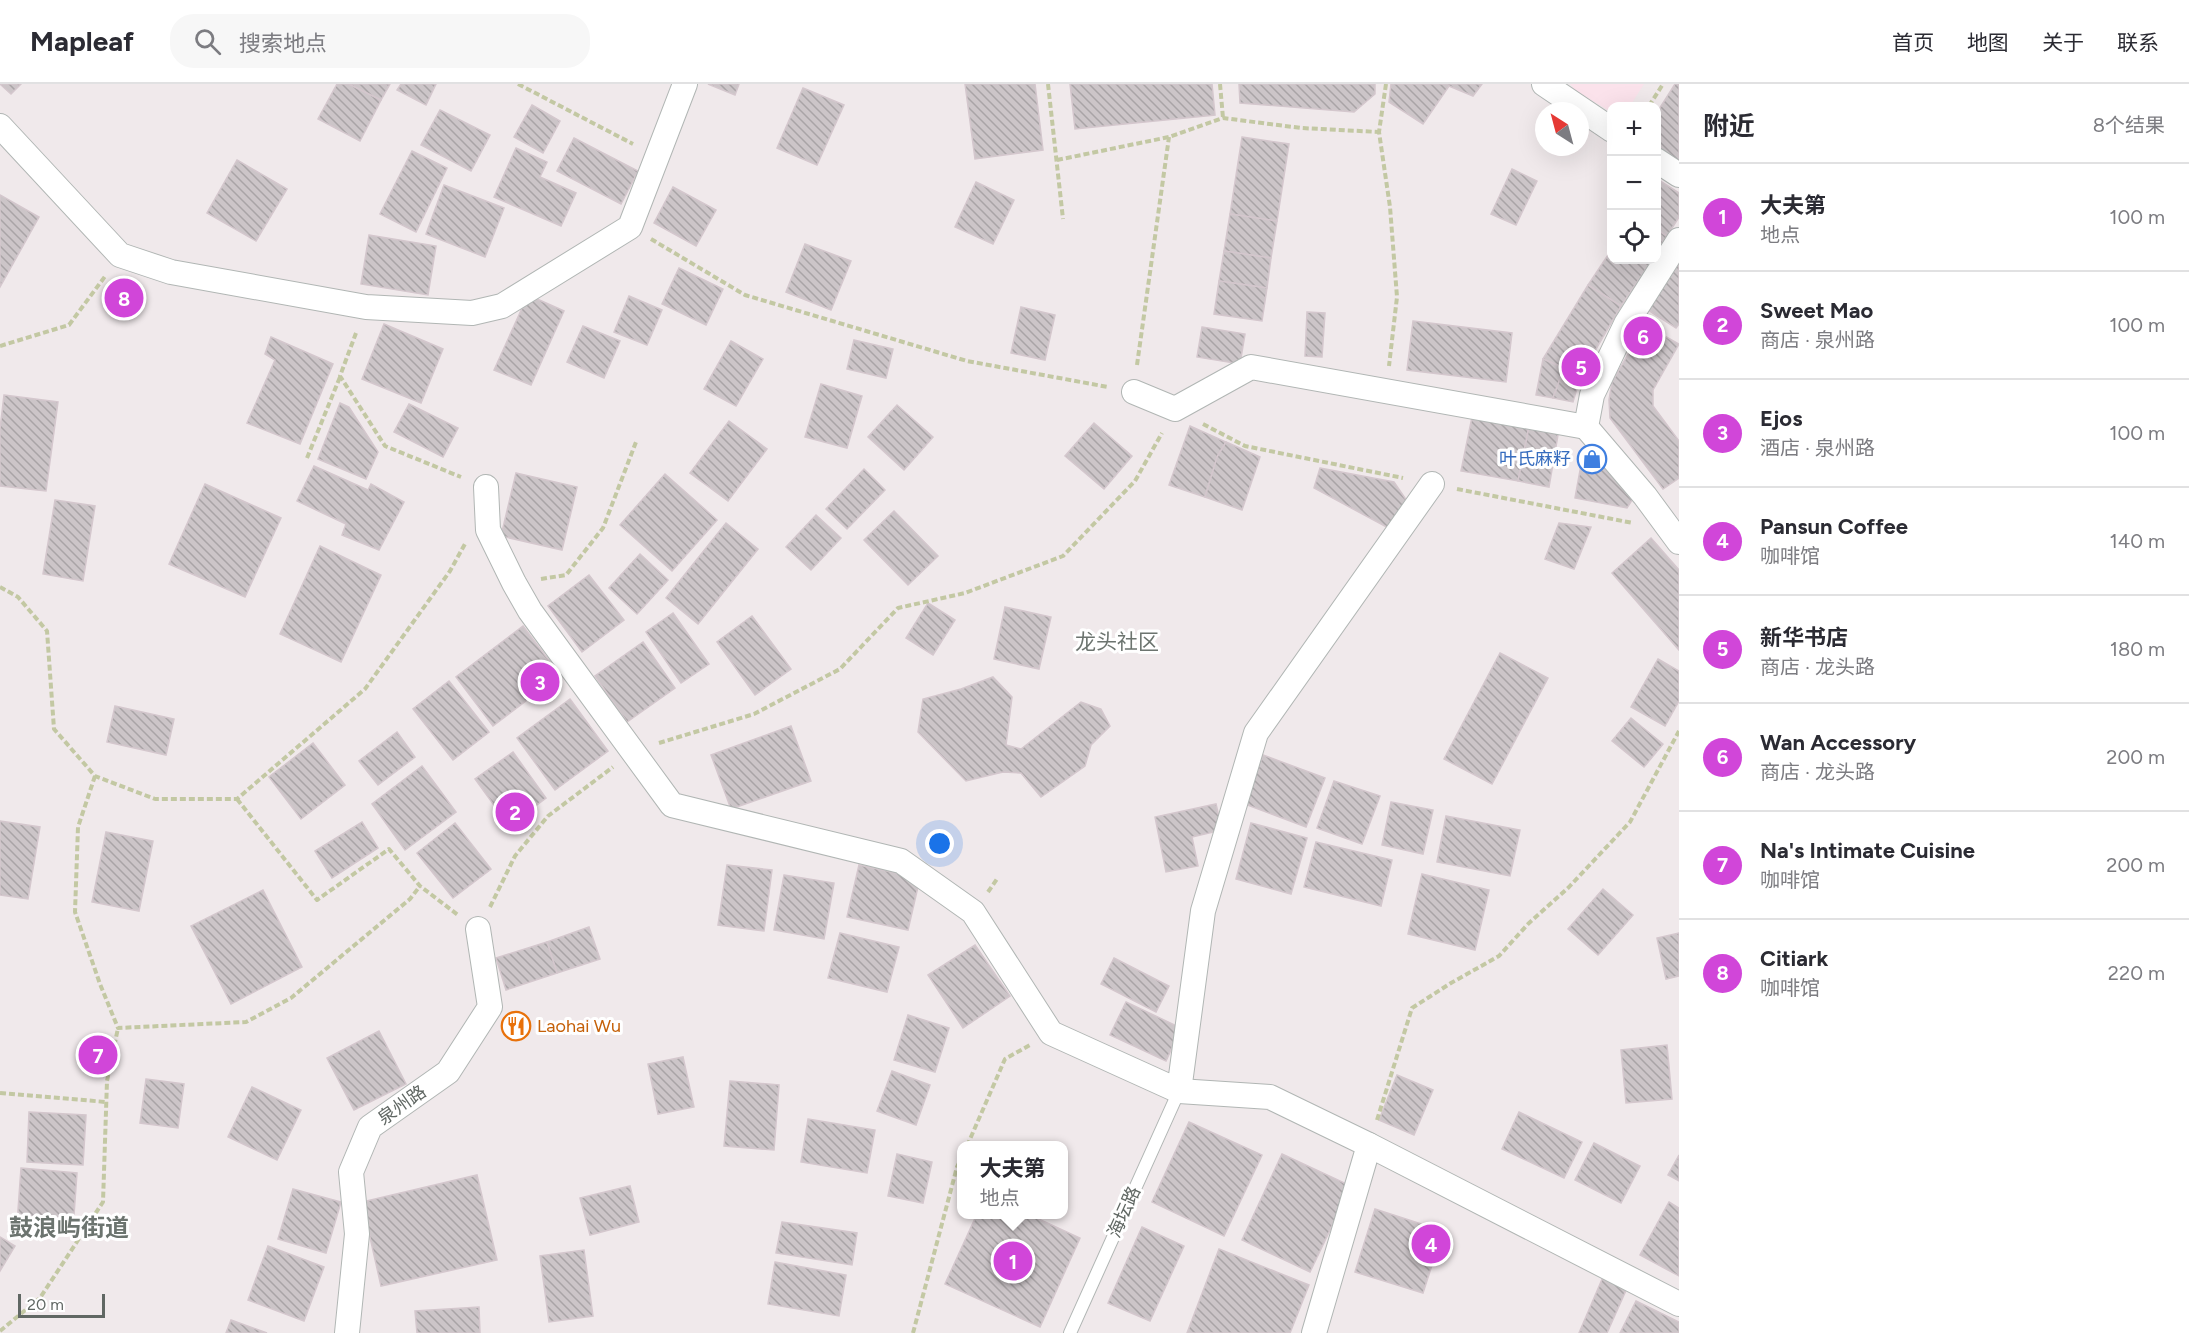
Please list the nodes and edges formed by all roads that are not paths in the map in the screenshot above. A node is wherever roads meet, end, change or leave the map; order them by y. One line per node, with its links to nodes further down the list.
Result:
1 (685, 84): 3 (street)
2 (1544, 84): 4 (street)
3 (0, 126)
4 (1607, 127)
5 (1661, 163): 6 (street)
6 (1679, 175)
7 (1679, 240): 9 (street)
8 (1134, 392): 9 (street)
9 (1586, 427): 12 (street)
10 (1432, 484): 15 (street)
11 (486, 488): 15 (street)
12 (1671, 521): 13 (street)
13 (1679, 542)
14 (478, 929): 18 (street, 泉州路)
15 (1179, 1091): 16 (street); 19 (lane, 海坛路)
16 (1369, 1145): 17 (street); 20 (street)
17 (1679, 1304)
18 (347, 1333)
19 (1070, 1333)
20 (1314, 1333)

